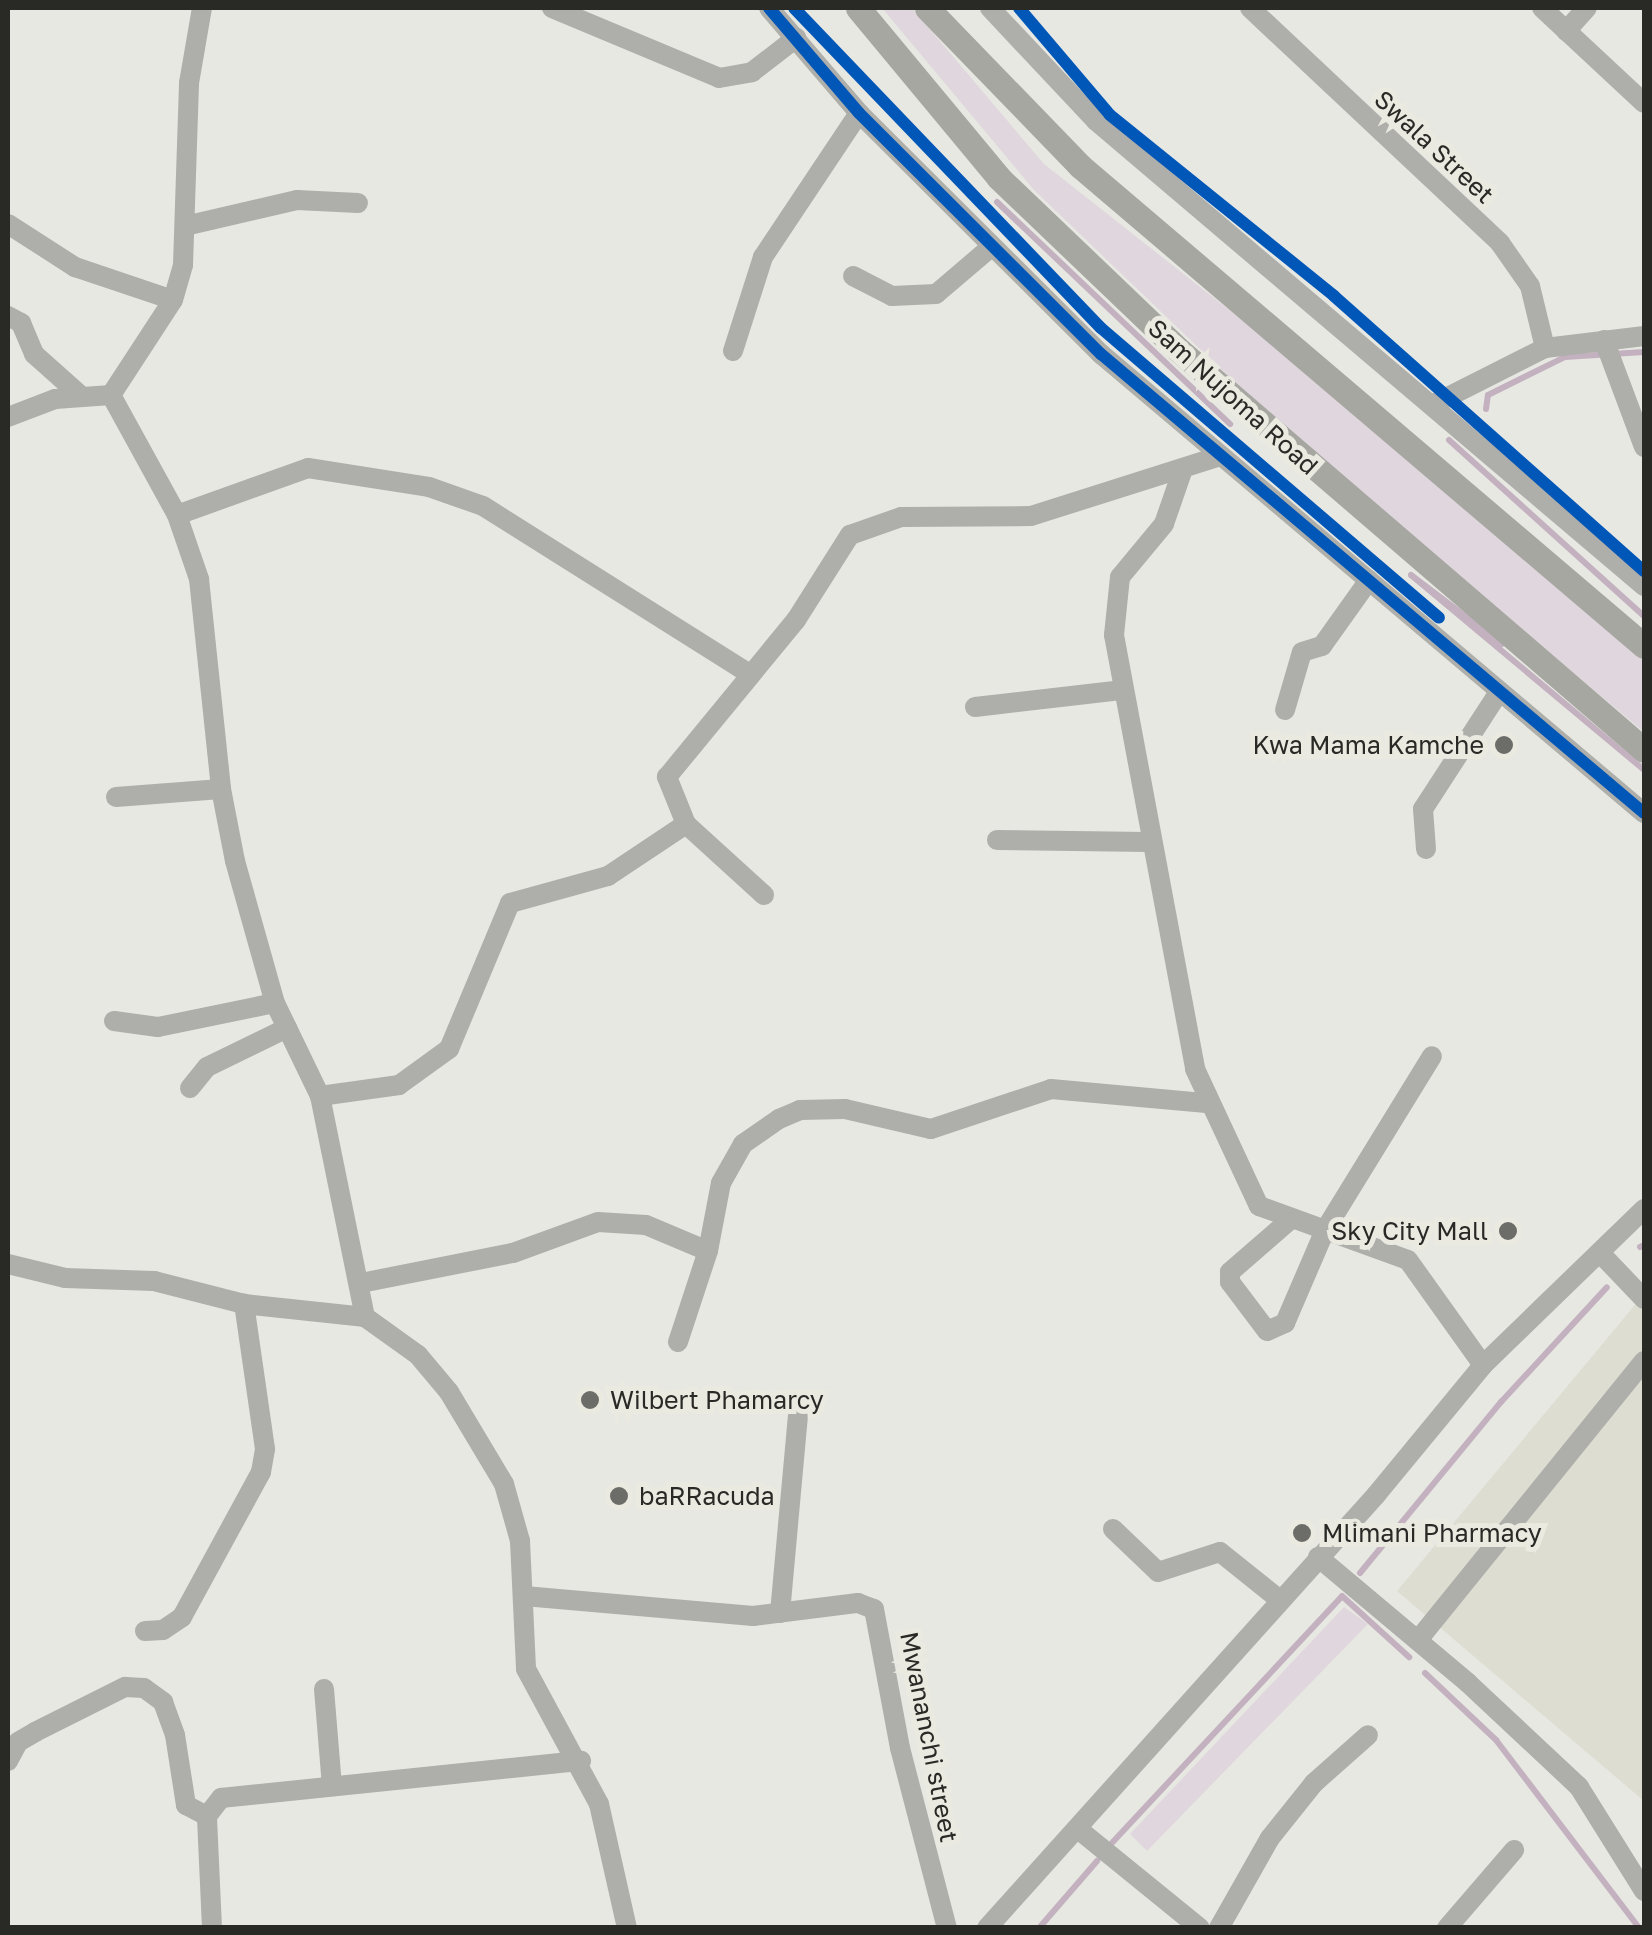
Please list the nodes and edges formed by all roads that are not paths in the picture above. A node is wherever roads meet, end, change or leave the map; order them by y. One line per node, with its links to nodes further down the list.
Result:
1 (202, 8): 16 (street)
2 (552, 8): 11 (street)
3 (769, 8): 11 (street)
4 (858, 8): 41 (main road, Sam Nujoma Road)
5 (927, 8): 35 (main road)
6 (990, 8): 27 (street)
7 (1250, 8): 23 (street, Swala Street)
8 (1542, 8): 10 (street)
9 (1586, 8): 10 (street)
10 (1566, 31): 12 (street)
11 (796, 38): 13 (street)
12 (1644, 103)
13 (860, 113): 17 (street); 24 (street)
14 (358, 203): 16 (street)
15 (8, 224): 19 (street)
16 (185, 226): 19 (street)
17 (990, 248): 18 (street); 30 (street)
18 (853, 276)
19 (173, 300): 26 (street)
20 (8, 316): 25 (street)
21 (1644, 336): 22 (street)
22 (1604, 340): 23 (street); 29 (street)
23 (1545, 348): 27 (street)
24 (733, 351)
25 (80, 395): 26 (street); 28 (street)
26 (111, 395): 32 (street)
27 (1434, 404): 34 (street)
28 (8, 417)
29 (1644, 446)
30 (1220, 456): 31 (street); 33 (street)
31 (1183, 469): 36 (street); 37 (street)
32 (176, 515): 36 (street); 42 (street)
33 (1368, 580): 38 (street); 40 (street)
34 (1644, 586)
35 (1644, 646)
36 (750, 674): 45 (street)
37 (1121, 690): 39 (street); 47 (street)
38 (1500, 692): 44 (street); 48 (street)
39 (975, 707)
40 (1285, 710)
41 (1644, 750)
42 (220, 789): 43 (street); 50 (street)
43 (116, 797)
44 (1644, 813)
45 (686, 824): 49 (street); 55 (street)
46 (997, 840): 47 (street)
47 (1148, 842): 56 (street)
48 (1426, 850)
49 (764, 895)
50 (275, 1003): 51 (street); 52 (street)
51 (114, 1021)
52 (288, 1028): 54 (street); 55 (street)
53 (1432, 1056): 59 (street)
54 (190, 1088)
55 (320, 1096): 63 (street)
56 (1206, 1103): 58 (street); 60 (street)
57 (1644, 1209): 61 (street)
58 (1291, 1218): 59 (street); 59 (street)
59 (1325, 1230): 69 (street)
60 (708, 1251): 63 (street); 67 (street)
61 (1602, 1255): 64 (street); 69 (street)
62 (8, 1264): 65 (street)
63 (361, 1282): 66 (street)
64 (1644, 1300)
65 (244, 1304): 66 (street); 76 (street)
66 (365, 1317): 73 (street)
67 (678, 1342)
68 (1644, 1361): 77 (street)
69 (1483, 1365): 72 (street)
70 (798, 1416): 75 (street)
71 (1113, 1530): 74 (street)
72 (1318, 1558): 74 (street); 77 (street)
73 (524, 1596): 75 (street, Mwananchi street); 81 (street)
74 (1280, 1600): 84 (street)
75 (780, 1612): 90 (street, Mwananchi street)
76 (145, 1631)
77 (1418, 1640): 86 (street)
78 (324, 1689): 82 (street)
79 (1368, 1735): 92 (street)
80 (8, 1761): 83 (street)
81 (581, 1761): 82 (street); 89 (street)
82 (332, 1786): 83 (street)
83 (208, 1816): 88 (street)
84 (1078, 1829): 87 (street); 91 (street)
85 (1514, 1850): 93 (street)
86 (1644, 1891)
87 (1187, 1924)
88 (212, 1928)
89 (627, 1928)
90 (947, 1928)
91 (987, 1928)
92 (1219, 1928)
93 (1447, 1928)

